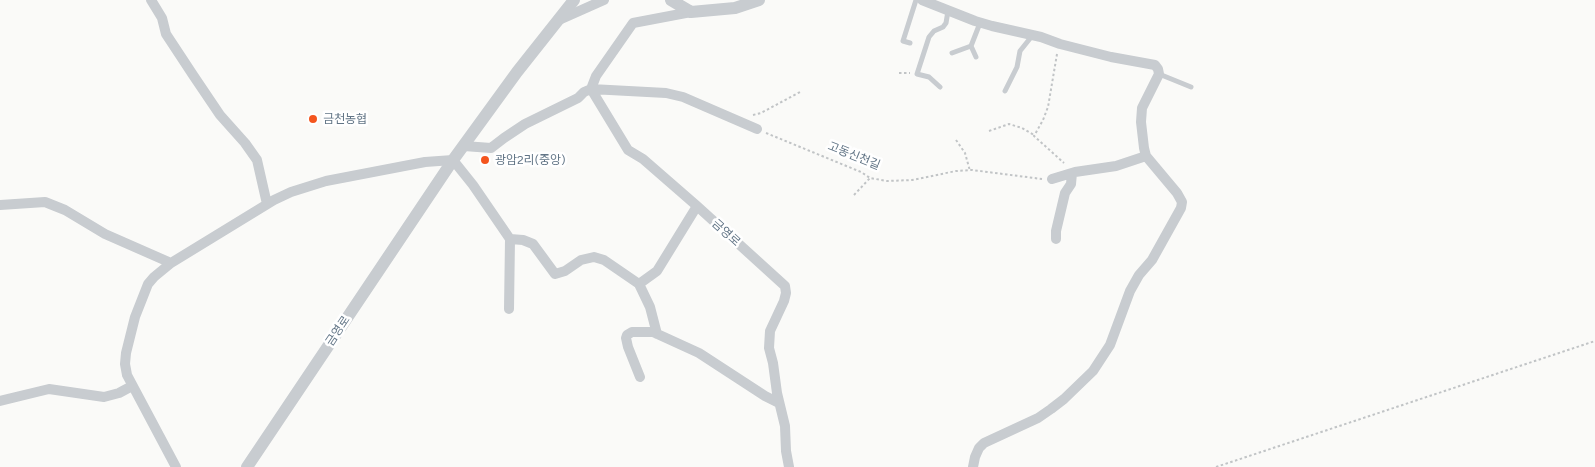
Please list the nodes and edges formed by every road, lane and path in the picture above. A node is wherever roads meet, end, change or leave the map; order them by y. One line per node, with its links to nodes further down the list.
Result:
1 (151, 0): 37 (street)
2 (574, 0): 10 (street, 금영로)
3 (604, 0): 10 (street)
4 (671, 0): 9 (street)
5 (759, 0): 9 (street)
6 (916, 0): 13 (lane)
7 (922, 0): 8 (street)
8 (948, 11): 11 (street); 19 (lane)
9 (691, 12): 21 (street)
10 (559, 20): 29 (street, 금영로)
11 (980, 23): 12 (street); 15 (lane)
12 (1032, 35): 14 (street); 22 (lane)
13 (910, 43)
14 (1060, 44): 18 (street); 27 (path)
15 (971, 46): 16 (lane); 17 (lane)
16 (952, 53)
17 (976, 57)
18 (1160, 74): 20 (lane); 30 (street)
19 (940, 87)
20 (1191, 87)
21 (591, 89): 25 (street); 29 (street); 39 (street, 금영로)
22 (1005, 91)
23 (800, 92): 24 (path)
24 (769, 109)
25 (756, 129): 34 (path, 고동신천길)
26 (989, 131): 27 (path)
27 (1034, 135): 33 (path)
28 (956, 140): 32 (path)
29 (464, 146): 31 (street, 금영로)
30 (1146, 156): 33 (street); 54 (street)
31 (453, 160): 37 (street); 40 (street); 52 (street, 금영로)
32 (970, 171): 34 (path, 고동신천길); 35 (path, 고동신천길)
33 (1072, 173): 35 (street); 41 (street)
34 (870, 178): 36 (path)
35 (1052, 178)
36 (854, 195)
37 (267, 204): 42 (street)
38 (0, 205): 42 (street)
39 (697, 206): 43 (street); 50 (street, 금영로)
40 (510, 239): 43 (street); 44 (street)
41 (1056, 239)
42 (171, 263): 48 (street)
43 (639, 284): 45 (street)
44 (509, 309)
45 (657, 334): 47 (street); 50 (street)
46 (1595, 342): 55 (path)
47 (640, 377)
48 (132, 386): 49 (street); 51 (street)
49 (0, 401)
50 (779, 403): 53 (street)
51 (176, 467)
52 (247, 467)
53 (790, 467)
54 (973, 467)
55 (1216, 467)

